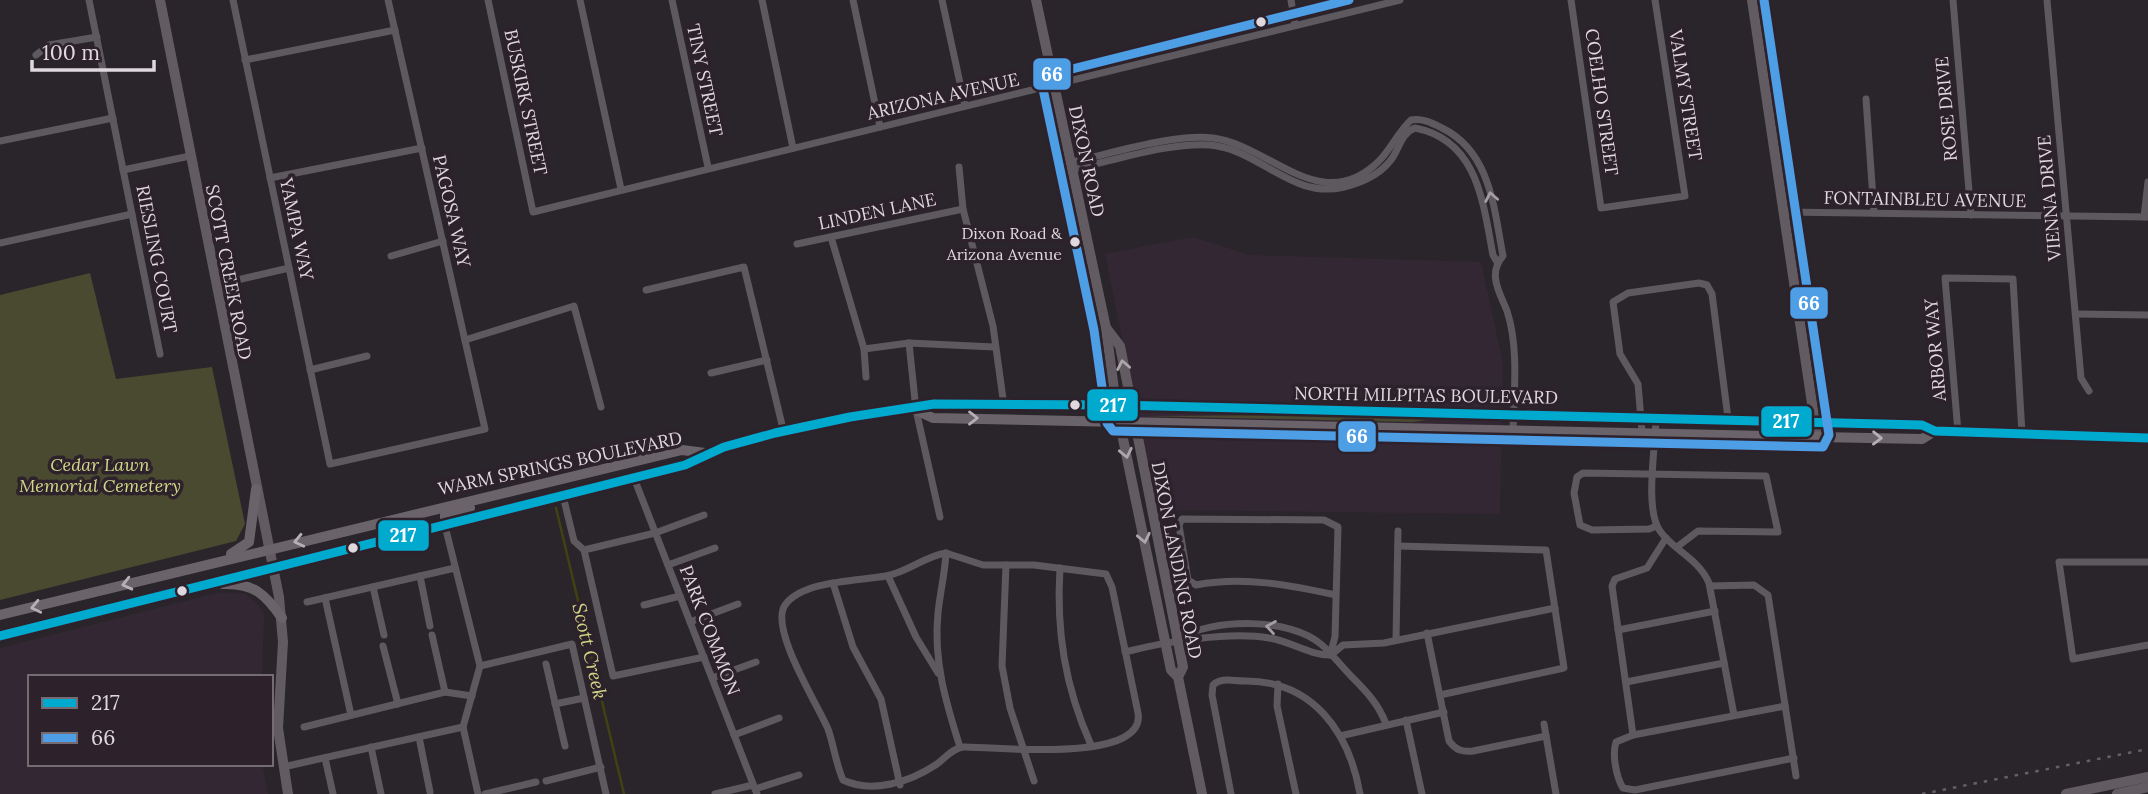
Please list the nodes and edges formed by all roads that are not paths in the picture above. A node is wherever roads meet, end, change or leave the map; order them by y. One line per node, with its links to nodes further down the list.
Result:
1 (89, 0): 22 (street, RIESLING COURT)
2 (160, 0): 33 (street, SCOTT CREEK ROAD)
3 (233, 0): 24 (street, YAMPA WAY)
4 (388, 0): 21 (street, PAGOSA WAY)
5 (488, 0): 43 (street, BUSKIRK STREET)
6 (580, 0): 40 (street)
7 (672, 0): 35 (street, TINY STREET)
8 (762, 0): 32 (street)
9 (853, 0): 29 (street)
10 (942, 0): 27 (street)
11 (1036, 0): 25 (street, DIXON ROAD)
12 (1291, 0): 20 (street)
13 (1400, 0): 19 (street, ARIZONA AVENUE)
14 (1571, 0): 41 (street, COELHO STREET)
15 (1655, 0): 41 (street, VALMY STREET)
16 (1752, 0): 44 (street)
17 (1953, 0): 47 (street, ROSE DRIVE)
18 (2047, 0): 49 (street, VIENNA DRIVE)
19 (1386, 2): 20 (street, ARIZONA AVENUE)
20 (1295, 25): 25 (street, ARIZONA AVENUE)
21 (395, 30): 24 (street); 31 (street, PAGOSA WAY)
22 (97, 37): 23 (street); 28 (street, RIESLING COURT)
23 (36, 55)
24 (245, 60): 38 (street, YAMPA WAY)
25 (1055, 86): 27 (street, ARIZONA AVENUE); 34 (street, DIXON ROAD)
26 (1866, 99): 45 (street)
27 (965, 106): 29 (street, ARIZONA AVENUE)
28 (113, 118): 30 (street); 37 (street, RIESLING COURT)
29 (880, 127): 32 (street, ARIZONA AVENUE)
30 (0, 141)
31 (422, 148): 38 (street); 51 (street, PAGOSA WAY)
32 (793, 148): 35 (street, ARIZONA AVENUE)
33 (190, 156): 37 (street); 56 (street, SCOTT CREEK ROAD)
34 (1072, 166): 60 (street, DIXON ROAD); 77 (street)
35 (708, 167): 40 (street, ARIZONA AVENUE)
36 (959, 167): 42 (street)
37 (124, 170): 46 (street, RIESLING COURT)
38 (270, 178): 55 (street, YAMPA WAY)
39 (2148, 182): 48 (street)
40 (621, 189): 43 (street, ARIZONA AVENUE)
41 (1685, 196)
42 (963, 209): 50 (street, LINDEN LANE); 63 (street)
43 (533, 212)
44 (1786, 212): 45 (street, FONTAINBLEU AVENUE); 82 (street)
45 (1874, 213): 47 (street, FONTAINBLEU AVENUE)
46 (132, 214): 52 (street); 65 (street, RIESLING COURT)
47 (1971, 215): 49 (street, FONTAINBLEU AVENUE)
48 (2146, 217): 49 (street, FONTAINBLEU AVENUE)
49 (2066, 218): 58 (street, VIENNA DRIVE)
50 (831, 237): 53 (street, LINDEN LANE); 64 (street)
51 (443, 241): 54 (street); 61 (street, PAGOSA WAY)
52 (0, 243)
53 (797, 244)
54 (391, 256)
55 (289, 268): 56 (street); 68 (street, YAMPA WAY)
56 (216, 285): 99 (street, SCOTT CREEK ROAD)
57 (646, 290): 67 (street)
58 (2076, 314): 59 (street); 71 (street, VIENNA DRIVE)
59 (2148, 316)
60 (1106, 328): 72 (street, DIXON ROAD); 74 (street, DIXON ROAD, one-way to 60)
61 (465, 340): 75 (street); 95 (street, PAGOSA WAY)
62 (909, 343): 63 (street); 64 (street); 76 (street)
63 (994, 347): 73 (street)
64 (863, 349): 70 (street)
65 (160, 354)
66 (367, 356): 68 (street)
67 (767, 360): 69 (street); 89 (street)
68 (310, 370): 95 (street, YAMPA WAY)
69 (712, 373)
70 (866, 377)
71 (2089, 391)
72 (1116, 405): 73 (main road, NORTH MILPITAS BOULEVARD); 74 (main road, NORTH MILPITAS BOULEVARD); 81 (street, DIXON ROAD)
73 (1004, 406): 76 (main road, NORTH MILPITAS BOULEVARD)
74 (1131, 406): 77 (main road, NORTH MILPITAS BOULEVARD); 83 (street, DIXON LANDING ROAD)
75 (601, 407)
76 (916, 410): 81 (main road, NORTH MILPITAS BOULEVARD, one-way to 81); 89 (main road, NORTH MILPITAS BOULEVARD); 103 (street)
77 (1514, 415): 78 (main road, NORTH MILPITAS BOULEVARD); 84 (street)
78 (1642, 416): 79 (main road, NORTH MILPITAS BOULEVARD); 80 (street); 85 (street)
79 (1656, 416): 80 (main road, NORTH MILPITAS BOULEVARD); 87 (street)
80 (1728, 418): 82 (main road, NORTH MILPITAS BOULEVARD)
81 (1119, 421): 83 (main road, NORTH MILPITAS BOULEVARD); 145 (street, DIXON LANDING ROAD, one-way to 145)
82 (1815, 421): 86 (main road, NORTH MILPITAS BOULEVARD); 91 (street)
83 (1134, 422): 84 (main road, NORTH MILPITAS BOULEVARD); 143 (street, DIXON LANDING ROAD)
84 (1513, 431): 85 (main road, NORTH MILPITAS BOULEVARD)
85 (1642, 431): 87 (main road, NORTH MILPITAS BOULEVARD)
86 (1934, 431): 88 (main road, NORTH MILPITAS BOULEVARD); 91 (main road, NORTH MILPITAS BOULEVARD, one-way to 86)
87 (1656, 432): 91 (main road, NORTH MILPITAS BOULEVARD); 96 (street)
88 (1958, 432): 90 (main road, NORTH MILPITAS BOULEVARD); 90 (street, ARBOR WAY)
89 (784, 433): 94 (main road, NORTH MILPITAS BOULEVARD)
90 (2022, 434): 92 (main road, NORTH MILPITAS BOULEVARD)
91 (1817, 437)
92 (2148, 438)
93 (690, 451): 94 (main road, WARM SPRINGS BOULEVARD); 97 (main road); 98 (main road, WARM SPRINGS BOULEVARD)
94 (705, 453): 97 (main road, WARM SPRINGS BOULEVARD)
95 (330, 464)
96 (1653, 473): 105 (street); 105 (street); 110 (street)
97 (634, 478): 98 (main road); 101 (main road, WARM SPRINGS BOULEVARD); 107 (street, PARK COMMON)
98 (529, 488): 100 (main road, WARM SPRINGS BOULEVARD)
99 (257, 489): 112 (street, SCOTT CREEK ROAD); 115 (main road)
100 (508, 493): 104 (main road); 112 (main road, WARM SPRINGS BOULEVARD, one-way to 112)
101 (563, 496): 104 (main road, WARM SPRINGS BOULEVARD); 113 (street)
102 (704, 515): 107 (street)
103 (940, 517)
104 (445, 526): 119 (main road, WARM SPRINGS BOULEVARD); 120 (street)
105 (1657, 526): 108 (street)
106 (1398, 531): 109 (street)
107 (655, 533): 113 (street); 117 (street, PARK COMMON)
108 (1666, 538): 110 (street); 139 (street)
109 (1398, 546): 134 (street); 144 (street)
110 (1677, 547): 126 (street)
111 (715, 548): 117 (street)
112 (269, 549): 115 (main road, WARM SPRINGS BOULEVARD); 119 (street, SCOTT CREEK ROAD)
113 (584, 550): 150 (street)
114 (946, 553): 118 (street); 123 (street); 155 (street)
115 (215, 562): 136 (main road, WARM SPRINGS BOULEVARD, one-way to 136)
116 (2148, 562): 146 (street)
117 (668, 565): 129 (street, PARK COMMON)
118 (1006, 565): 121 (street); 185 (street)
119 (273, 567): 125 (main road, WARM SPRINGS BOULEVARD); 137 (street, SCOTT CREEK ROAD)
120 (455, 568): 122 (street); 154 (street)
121 (1060, 568): 148 (street); 181 (street)
122 (420, 576): 127 (street); 160 (street)
123 (888, 576): 124 (street); 155 (street)
124 (832, 583): 196 (street); 196 (street)
125 (199, 585): 137 (main road); 142 (main road, WARM SPRINGS BOULEVARD)
126 (1710, 586): 135 (street); 166 (street)
127 (373, 587): 130 (street); 141 (street)
128 (1336, 595): 128 (street); 149 (street)
129 (680, 596): 133 (street); 138 (street, PARK COMMON)
130 (324, 598): 131 (street); 168 (street)
131 (307, 602)
132 (738, 604): 138 (street)
133 (644, 605)
134 (1555, 608): 140 (street); 161 (street)
135 (1715, 611): 139 (street); 152 (street)
136 (0, 615)
137 (282, 618): 188 (street, SCOTT CREEK ROAD)
138 (690, 622): 150 (street, PARK COMMON)
139 (1618, 630): 158 (street)
140 (1427, 633): 144 (street); 161 (street)
141 (384, 635)
142 (0, 636)
143 (1178, 639): 145 (street); 149 (street); 149 (street, one-way to 143); 156 (street, DIXON LANDING ROAD)
144 (1396, 640): 149 (street)
145 (1166, 641): 148 (street); 156 (street, DIXON LANDING ROAD)
146 (2148, 645)
147 (383, 646): 164 (street)
148 (1125, 652): 181 (street)
149 (1330, 655): 172 (street)
150 (704, 657): 157 (street, PARK COMMON)
151 (756, 662): 157 (street)
152 (1724, 663): 158 (street); 169 (street)
153 (546, 664): 165 (street)
154 (480, 666): 162 (street); 163 (street)
155 (940, 676): 184 (street)
156 (1178, 677): 207 (street, DIXON LANDING ROAD)
157 (712, 678): 176 (street, PARK COMMON)
158 (1626, 682): 177 (street)
159 (1278, 684): 178 (street); 208 (street); 209 (street)
160 (445, 692): 162 (street); 164 (street)
161 (1440, 695): 167 (street)
162 (472, 696): 175 (street)
163 (584, 698): 165 (street); 189 (street)
164 (398, 704): 168 (street)
165 (555, 704): 182 (street)
166 (1785, 706): 169 (street); 187 (street)
167 (1444, 712): 171 (street); 179 (street)
168 (351, 715): 174 (street)
169 (1734, 715): 177 (street)
170 (779, 718): 176 (street)
171 (1406, 720): 172 (street); 211 (street)
172 (1387, 724): 178 (street)
173 (1544, 724): 179 (street)
174 (304, 727)
175 (463, 727): 180 (street); 203 (street)
176 (734, 735): 198 (street, PARK COMMON)
177 (1633, 735): 187 (street)
178 (1340, 736): 210 (street)
179 (1546, 736): 212 (street)
180 (419, 737): 183 (street); 199 (street)
181 (1091, 745): 185 (street)
182 (565, 746)
183 (371, 747): 186 (street); 202 (street)
184 (960, 747): 185 (street); 196 (street)
185 (1025, 751): 194 (street)
186 (325, 758): 188 (street); 201 (street)
187 (1794, 758): 191 (street)
188 (283, 767): 200 (street, SCOTT CREEK ROAD)
189 (601, 767): 193 (street); 205 (street)
190 (799, 775): 198 (street)
191 (1796, 776)
192 (2148, 777): 213 (street)
193 (546, 781)
194 (1034, 781)
195 (536, 782): 204 (street)
196 (900, 785)
197 (2148, 787): 214 (street)
198 (755, 789): 206 (street)
199 (430, 792)
200 (288, 794)
201 (333, 794)
202 (381, 794)
203 (478, 794)
204 (485, 794)
205 (606, 794)
206 (715, 794)
207 (1202, 794)
208 (1231, 794)
209 (1296, 794)
210 (1360, 794)
211 (1422, 794)
212 (1556, 794)
213 (2066, 794)
214 (2117, 794)

